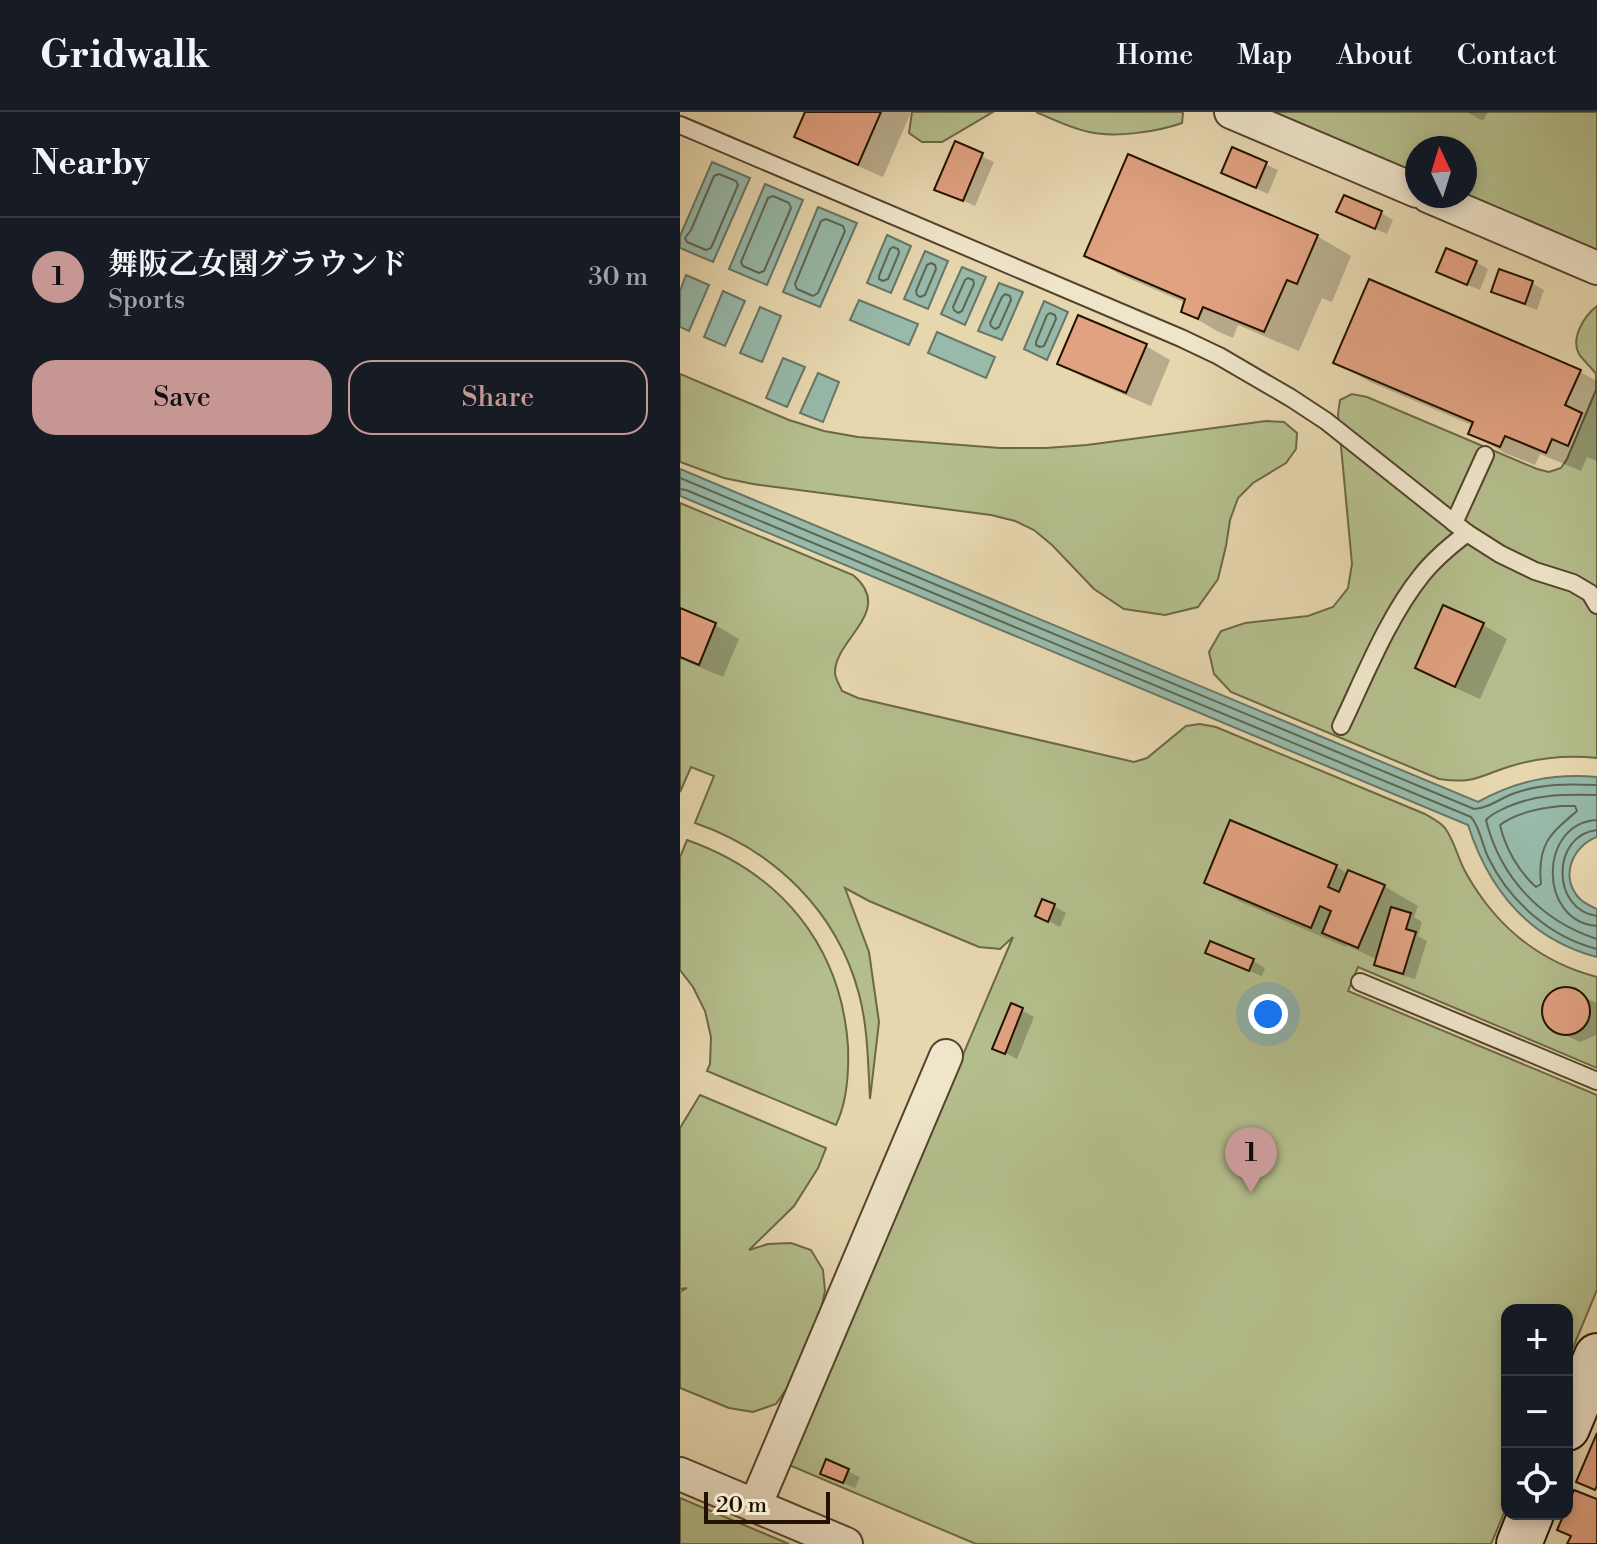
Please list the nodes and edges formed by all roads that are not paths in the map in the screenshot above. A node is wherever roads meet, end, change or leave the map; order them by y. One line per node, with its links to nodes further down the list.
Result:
1 (1231, 112): 3 (street)
2 (680, 125): 7 (lane)
3 (1405, 186)
4 (1456, 208): 5 (street)
5 (1597, 268)
6 (1485, 455): 7 (lane)
7 (1460, 528): 8 (lane); 9 (lane)
8 (1597, 605)
9 (1341, 726)
10 (1360, 982): 12 (lane)
11 (946, 1056): 16 (street)
12 (1597, 1081)
13 (1595, 1367): 14 (street)
14 (1573, 1415)
15 (680, 1474): 16 (street)
16 (755, 1506): 18 (street)
17 (1529, 1520): 19 (street)
18 (846, 1544)
19 (1519, 1544)

